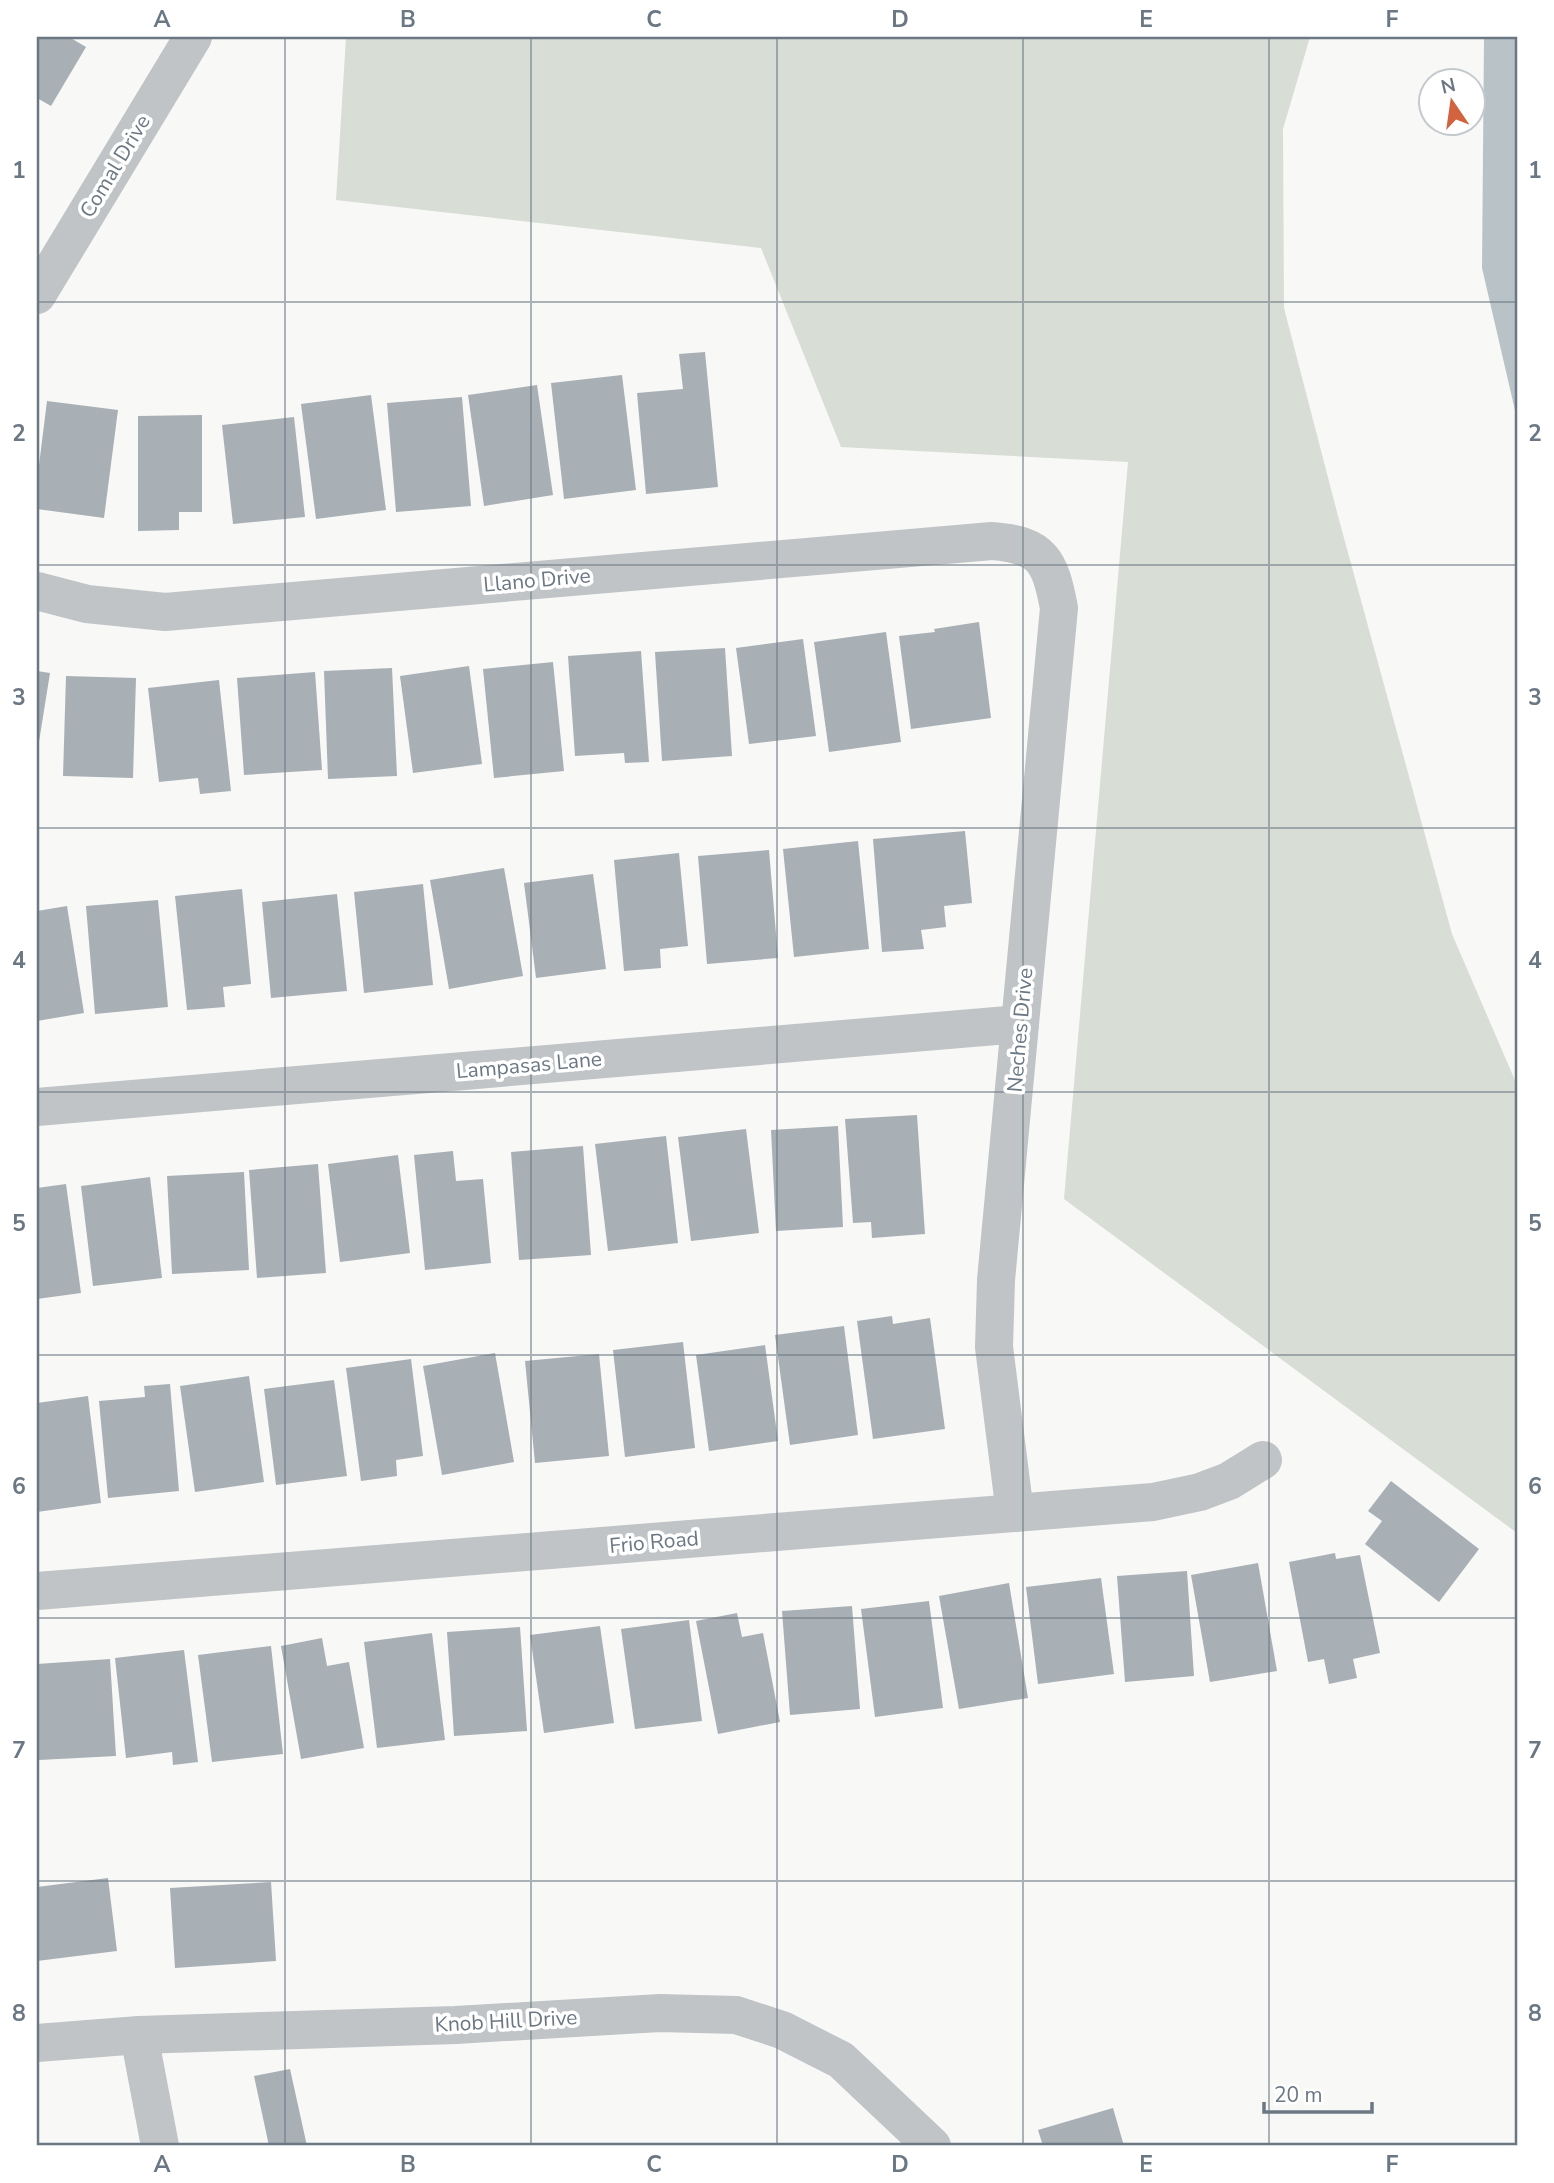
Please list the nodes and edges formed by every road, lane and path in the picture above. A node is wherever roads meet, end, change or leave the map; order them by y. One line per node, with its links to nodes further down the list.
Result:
1 (193, 37): 2 (street, Comal Drive)
2 (37, 295)
3 (1037, 553): 4 (street, Llano Drive); 5 (street, Neches Drive)
4 (37, 591)
5 (1020, 1024): 6 (street, Lampasas Lane); 8 (street, Neches Drive)
6 (37, 1107)
7 (1263, 1460): 8 (street, Frio Road)
8 (1014, 1513): 9 (street, Frio Road)
9 (37, 1591)
10 (139, 2035): 11 (street, Knob Hill Drive); 12 (street); 13 (street, Knob Hill Drive)
11 (37, 2043)
12 (160, 2146)
13 (932, 2146)

